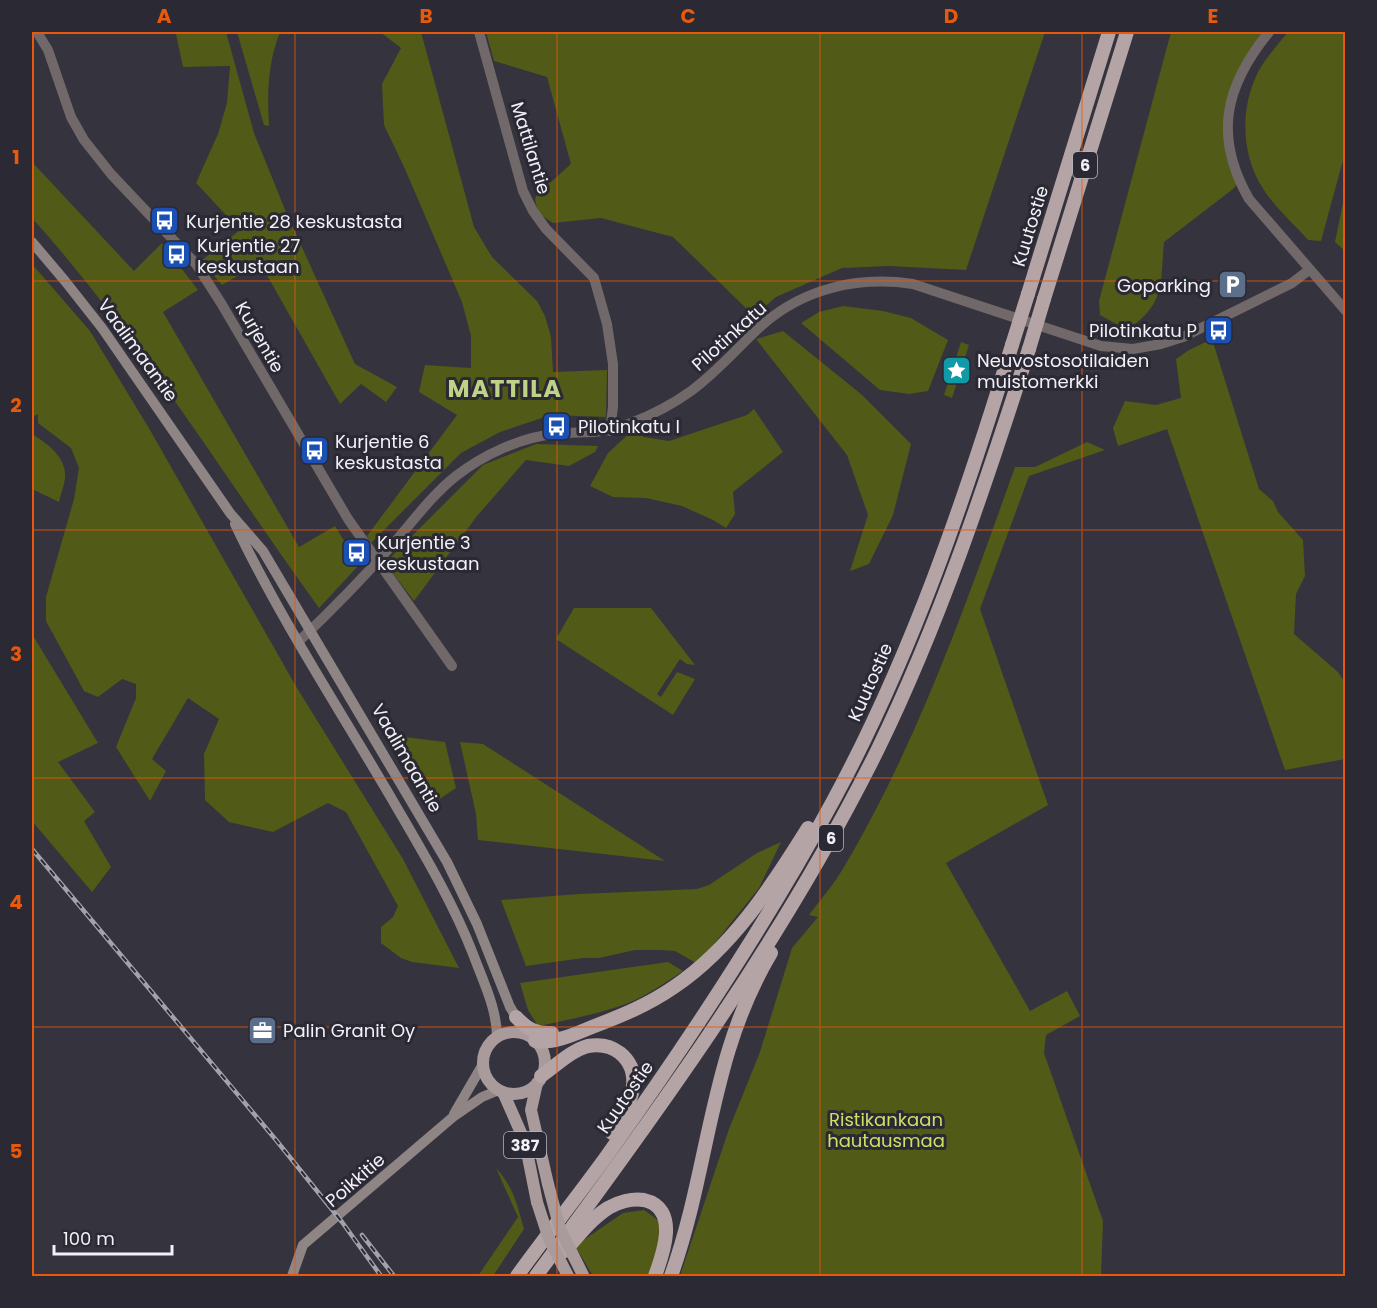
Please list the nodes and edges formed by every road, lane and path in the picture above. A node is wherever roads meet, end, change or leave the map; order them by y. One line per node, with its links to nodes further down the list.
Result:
1 (37, 32): 11 (street, Kurjentie)
2 (479, 32): 9 (street, Mattilantie)
3 (1109, 32): 14 (highway, Kuutostie / 6, bridge)
4 (1127, 32): 15 (highway, Kuutostie / 6, bridge)
5 (1269, 32): 7 (street)
6 (32, 242): 10 (main road, Vaalimaantie / 387)
7 (1310, 270): 8 (street); 9 (street, Pilotinkatu)
8 (1346, 311)
9 (610, 431): 11 (street, Pilotinkatu)
10 (230, 513): 12 (main road, Vaalimaantie / 387); 13 (main road, Vaalimaantie / 387)
11 (377, 561): 12 (street, Pilotinkatu); 16 (street, Kurjentie)
12 (311, 630): 13 (street, Pilotinkatu); 18 (main road, Vaalimaantie / 387)
13 (299, 641): 19 (main road, Vaalimaantie / 387)
14 (907, 644): 17 (highway); 25 (highway, Kuutostie / 6)
15 (922, 653): 28 (highway, Kuutostie / 6); 33 (highway)
16 (452, 666)
17 (662, 995): 18 (highway); 20 (highway)
18 (516, 1017): 20 (main road, Vaalimaantie / 387)
19 (497, 1037): 20 (main road); 21 (main road)
20 (532, 1038): 22 (main road, 387)
21 (483, 1064): 23 (main road, 387); 24 (main road, Poikkitie)
22 (539, 1079): 23 (main road); 25 (highway); 31 (main road, 387, bridge)
23 (501, 1091): 24 (main road, Poikkitie); 30 (main road, 387, bridge)
24 (453, 1117): 26 (main road, Poikkitie)
25 (527, 1262): 27 (highway, Kuutostie / 6)
26 (292, 1276)
27 (517, 1276)
28 (536, 1276)
29 (545, 1276): 32 (highway)
30 (568, 1276)
31 (583, 1276)
32 (655, 1276)
33 (671, 1276)

